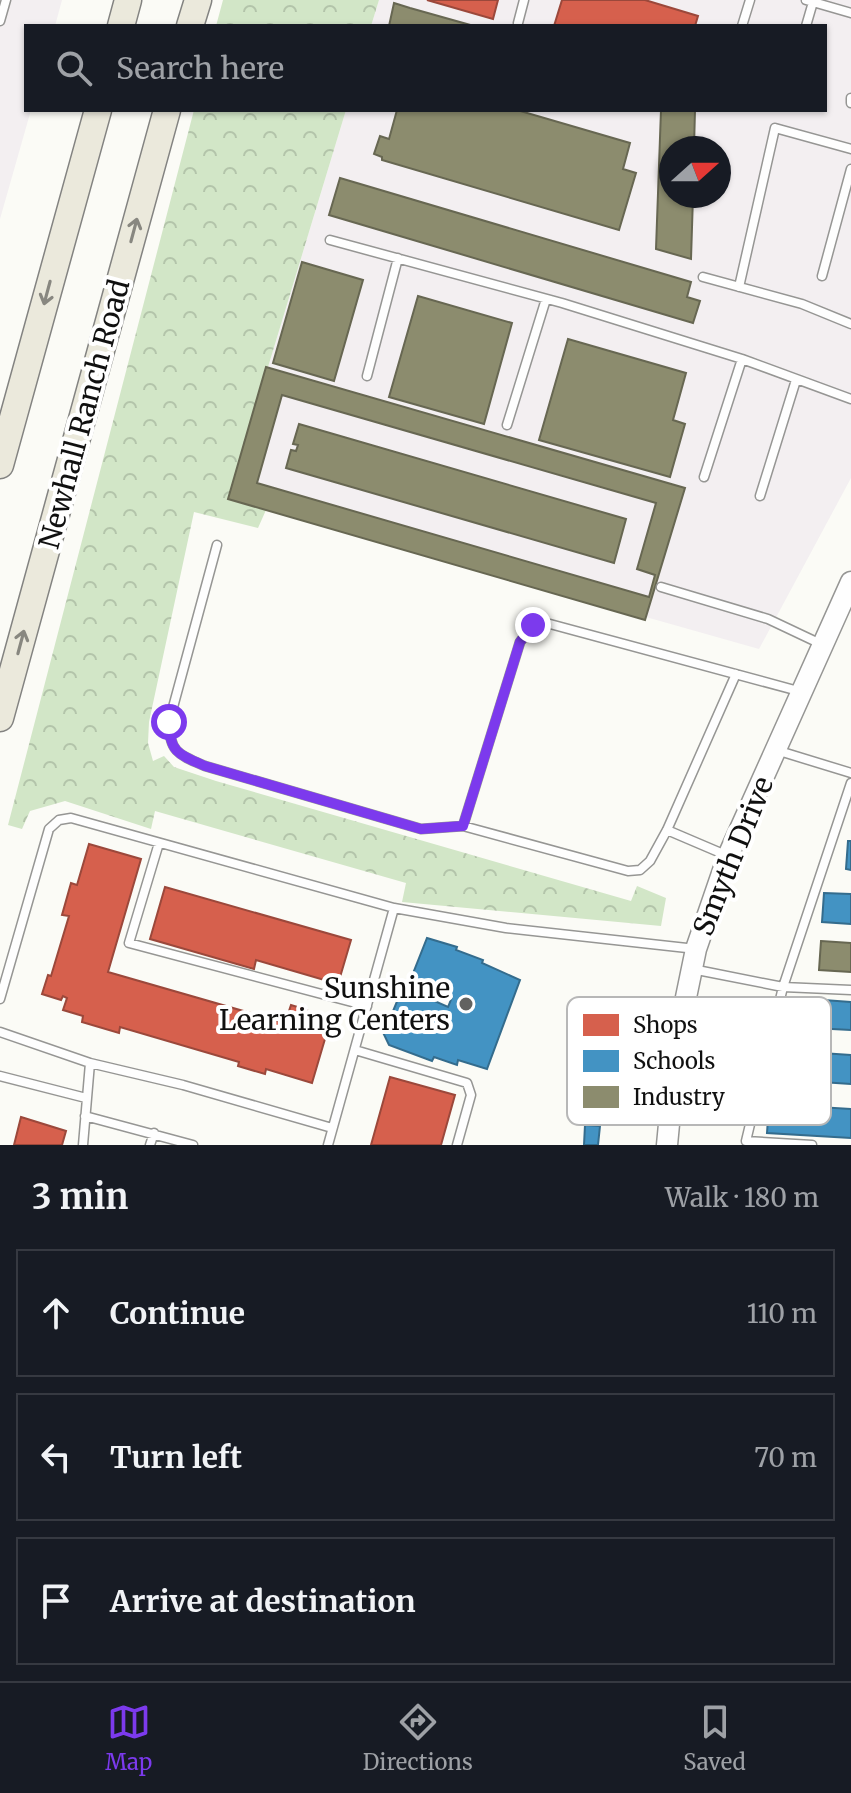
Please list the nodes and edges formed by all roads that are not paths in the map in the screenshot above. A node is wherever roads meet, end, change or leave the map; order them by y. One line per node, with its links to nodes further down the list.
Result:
1 (6, 0): 9 (lane)
2 (128, 0): 11 (main road)
3 (198, 0): 12 (main road)
4 (524, 0): 10 (lane)
5 (750, 0): 13 (lane)
6 (809, 1): 7 (lane); 14 (lane)
7 (837, 4): 8 (lane)
8 (851, 13)
9 (0, 21)
10 (518, 23)
11 (122, 24)
12 (191, 24)
13 (743, 24)
14 (806, 24)
15 (97, 112): 31 (main road, one-way to 31)
16 (166, 112): 40 (main road, Newhall Ranch Road, one-way to 16)
17 (851, 149): 23 (lane)
18 (851, 169): 21 (lane)
19 (330, 240): 20 (lane)
20 (398, 258): 24 (lane); 27 (lane)
21 (822, 276)
22 (703, 277): 23 (lane)
23 (739, 287): 25 (lane)
24 (546, 299): 26 (lane); 30 (lane)
25 (851, 324)
26 (742, 359): 28 (lane); 32 (lane)
27 (367, 376)
28 (796, 380): 29 (lane); 33 (lane)
29 (851, 399)
30 (507, 425)
31 (0, 465)
32 (704, 477)
33 (760, 496)
34 (217, 545): 44 (lane)
35 (851, 582): 37 (street, Smyth Drive)
36 (661, 587): 37 (lane)
37 (823, 645): 39 (street, Smyth Drive)
38 (736, 674): 39 (lane); 44 (lane); 45 (lane)
39 (803, 693): 41 (street, Smyth Drive)
40 (0, 718)
41 (776, 750): 42 (lane); 47 (street, Smyth Drive)
42 (851, 773)
43 (851, 783): 50 (lane)
44 (463, 826): 45 (lane)
45 (667, 830): 47 (lane)
46 (159, 843): 48 (lane); 54 (lane); 55 (lane)
47 (728, 856): 49 (street, Smyth Drive)
48 (394, 908): 49 (lane); 55 (lane)
49 (694, 959): 50 (lane); 52 (street, Smyth Drive)
50 (783, 987): 51 (lane); 53 (lane)
51 (851, 990)
52 (686, 997)
53 (781, 997)
54 (0, 999)
55 (367, 1006): 57 (lane)
56 (0, 1032): 58 (lane)
57 (355, 1050): 64 (lane); 70 (lane)
58 (90, 1063): 60 (lane); 64 (lane)
59 (0, 1076): 60 (lane)
60 (86, 1098): 61 (lane)
61 (85, 1116): 65 (lane); 66 (lane)
62 (669, 1125): 71 (street, Smyth Drive)
63 (750, 1125): 72 (lane)
64 (332, 1128): 69 (lane)
65 (154, 1133): 67 (lane); 68 (lane)
66 (83, 1145)
67 (150, 1145)
68 (193, 1145)
69 (328, 1145)
70 (457, 1145)
71 (667, 1145)
72 (812, 1145)

